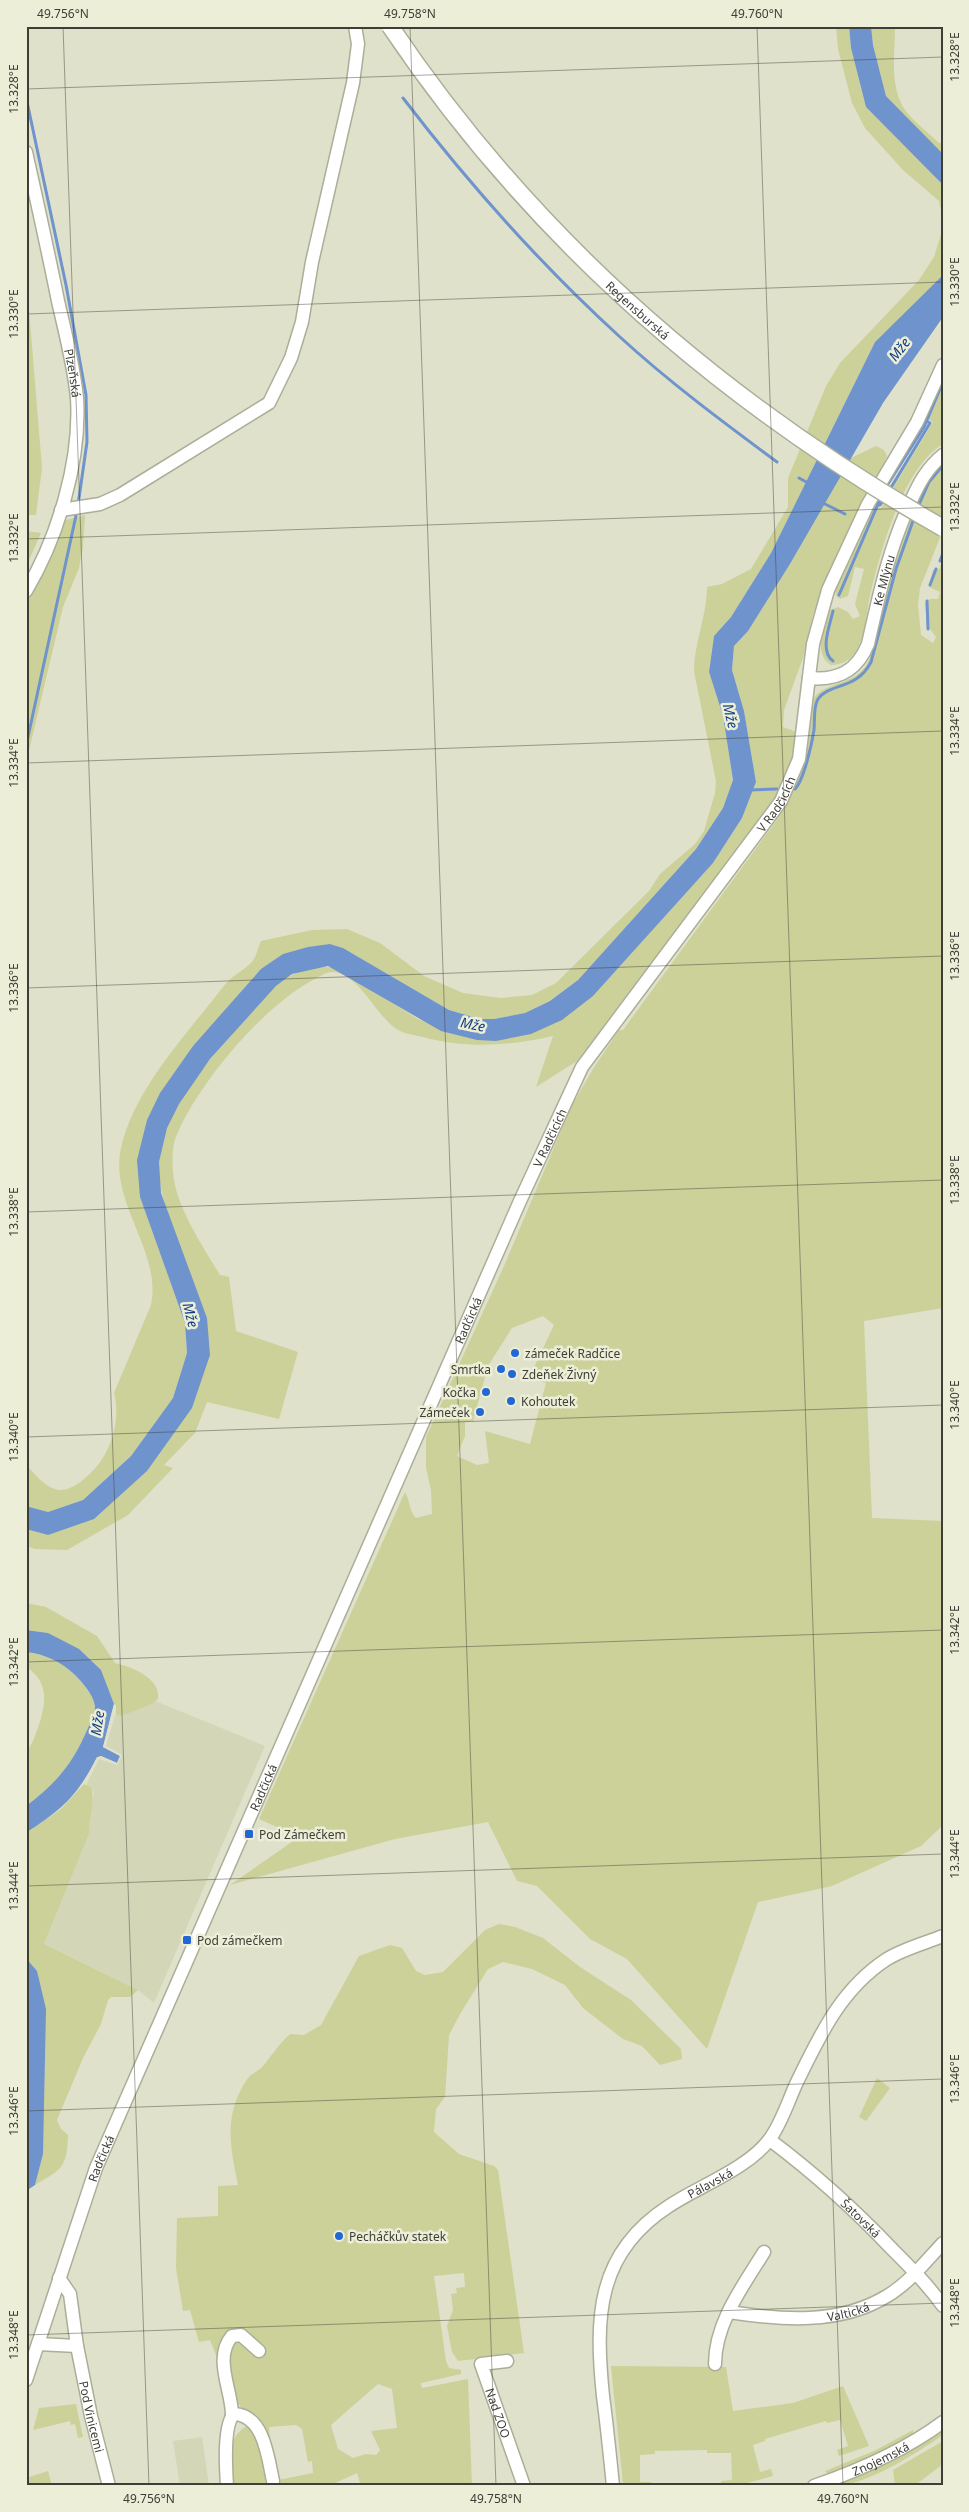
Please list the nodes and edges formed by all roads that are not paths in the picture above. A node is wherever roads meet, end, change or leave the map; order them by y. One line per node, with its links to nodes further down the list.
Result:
1 (355, 26): 6 (street)
2 (390, 26): 7 (main road, Regensburská, bridge)
3 (26, 152): 6 (street, Plzeňská)
4 (943, 365): 9 (street, V Radčicích)
5 (943, 454): 9 (street, Ke Mlýnu)
6 (66, 510): 8 (street, Plzeňská)
7 (943, 528)
8 (26, 591)
9 (810, 678): 10 (street, V Radčicích)
10 (520, 1201): 16 (street, Radčická)
11 (943, 1936): 12 (street, Pálavská)
12 (770, 2140): 15 (street, Šatovská); 31 (street, Pálavská)
13 (943, 2243): 15 (street, Valtická)
14 (764, 2252): 18 (street)
15 (915, 2273): 17 (street, Šatovská); 18 (street, Valtická)
16 (59, 2278): 19 (street, Radčická); 20 (street, Pod Vinicemi)
17 (943, 2306)
18 (729, 2312): 23 (street)
19 (38, 2344): 20 (street); 24 (street, Radčická)
20 (77, 2346): 28 (street, Pod Vinicemi)
21 (259, 2351): 25 (street)
22 (507, 2361): 30 (street, Nad ZOO)
23 (715, 2364)
24 (26, 2380)
25 (232, 2415): 27 (street); 29 (street)
26 (943, 2422): 32 (street, Znojemská)
27 (273, 2481)
28 (109, 2486)
29 (227, 2486)
30 (524, 2486)
31 (613, 2486)
32 (814, 2486)

